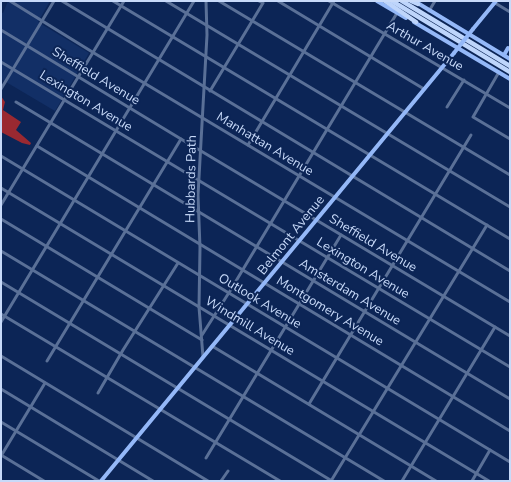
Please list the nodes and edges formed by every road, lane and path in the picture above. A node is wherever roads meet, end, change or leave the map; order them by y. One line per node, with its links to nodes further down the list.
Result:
1 (10, 1): 26 (street, Manhattan Avenue)
2 (54, 1): 26 (street)
3 (62, 1): 31 (street)
4 (113, 1): 21 (street)
5 (124, 1): 21 (street)
6 (166, 1): 25 (street)
7 (194, 1): 25 (street)
8 (206, 1): 29 (street, Hubbards Path)
9 (219, 1): 27 (street)
10 (259, 1): 27 (street)
11 (278, 1): 30 (street)
12 (329, 1): 18 (street, Arthur Avenue)
13 (377, 1): 24 (main road)
14 (385, 1): 28 (highway)
15 (392, 1): 51 (highway)
16 (402, 1): 46 (highway)
17 (435, 1): 22 (street)
18 (333, 2): 30 (street); 33 (street, Arthur Avenue)
19 (414, 2): 22 (main road)
20 (496, 2): 23 (street); 48 (main road, Belmont Avenue, bridge)
21 (121, 6): 31 (street); 34 (street)
22 (429, 11): 40 (main road)
23 (510, 12)
24 (397, 13): 28 (main road); 33 (street)
25 (187, 14): 29 (street); 34 (street)
26 (42, 21): 36 (street); 39 (street, Manhattan Avenue)
27 (252, 21): 35 (street); 38 (street)
28 (416, 22): 50 (main road)
29 (207, 25): 35 (street); 41 (street, Hubbards Path)
30 (319, 26): 38 (street); 42 (street)
31 (108, 29): 39 (street); 44 (street)
32 (1, 30): 36 (street, Sheffield Avenue)
33 (384, 34): 42 (street); 48 (street, Arthur Avenue)
34 (172, 37): 41 (street); 44 (street)
35 (238, 44): 47 (street); 52 (street)
36 (27, 45): 49 (street); 53 (street, Sheffield Avenue)
37 (509, 46): 40 (main road)
38 (304, 52): 52 (street); 57 (street)
39 (94, 53): 53 (street); 56 (street, Manhattan Avenue)
40 (504, 55): 43 (main road)
41 (205, 56): 47 (street); 58 (street, Hubbards Path)
42 (371, 57): 57 (street); 60 (street)
43 (510, 59)
44 (159, 60): 56 (street); 58 (street)
45 (1, 62): 49 (street, Lexington Avenue)
46 (510, 66)
47 (224, 68): 61 (street); 63 (street)
48 (442, 68): 55 (street, Arthur Avenue); 60 (main road, Belmont Avenue)
49 (13, 69): 59 (street); 64 (street, Lexington Avenue)
50 (499, 72): 54 (main road); 62 (street)
51 (510, 72)
52 (290, 75): 63 (street); 66 (street)
53 (78, 77): 64 (street); 68 (street, Sheffield Avenue)
54 (510, 79)
55 (464, 80): 62 (street, Arthur Avenue); 67 (street)
56 (145, 83): 68 (street); 71 (street, Manhattan Avenue)
57 (356, 83): 66 (street); 70 (street)
58 (204, 87): 61 (street); 71 (street, Hubbards Path)
59 (1, 89)
60 (424, 89): 70 (main road, Belmont Avenue)
61 (210, 91): 72 (street)
62 (486, 94): 69 (street, Arthur Avenue); 79 (street)
63 (276, 98): 72 (street); 74 (street)
64 (65, 100): 73 (street); 75 (street, Lexington Avenue)
65 (16, 102): 73 (street, Amsterdam Avenue)
66 (342, 106): 74 (street); 76 (street)
67 (447, 107)
68 (130, 108): 75 (street); 78 (street, Sheffield Avenue)
69 (510, 108)
70 (405, 112): 76 (main road, Belmont Avenue); 82 (street)
71 (202, 118): 80 (street, Manhattan Avenue); 83 (street, Hubbards Path)
72 (262, 122): 80 (street); 84 (street)
73 (50, 123): 81 (street); 85 (street, Amsterdam Avenue)
74 (327, 130): 84 (street); 86 (street)
75 (116, 131): 85 (street); 88 (street, Lexington Avenue)
76 (387, 134): 86 (main road, Belmont Avenue); 90 (street)
77 (471, 135): 82 (street)
78 (181, 139): 83 (street, Sheffield Avenue); 88 (street)
79 (510, 139)
80 (248, 145): 92 (street, Manhattan Avenue)
81 (37, 146): 89 (street); 94 (street, Montgomery Avenue)
82 (464, 147): 90 (street); 91 (street)
83 (201, 151): 95 (street, Hubbards Path); 102 (street, Sheffield Avenue)
84 (313, 152): 92 (street); 93 (street)
85 (102, 154): 94 (street); 96 (street, Amsterdam Avenue)
86 (370, 155): 93 (main road, Belmont Avenue); 99 (street)
87 (1, 156): 89 (street, Outlook Avenue)
88 (167, 162): 95 (street, Lexington Avenue); 96 (street)
89 (23, 169): 98 (street); 101 (street, Outlook Avenue)
90 (449, 170): 99 (street); 104 (street)
91 (510, 175)
92 (299, 176): 100 (street, Manhattan Avenue); 102 (street)
93 (352, 176): 100 (main road, Belmont Avenue); 107 (street)
94 (88, 177): 101 (street); 105 (street, Montgomery Avenue)
95 (199, 181): 106 (street, Hubbards Path); 111 (street, Lexington Avenue)
96 (154, 186): 105 (street); 106 (street, Amsterdam Avenue)
97 (1, 188): 98 (street, Windmill Avenue)
98 (9, 192): 103 (street); 110 (street, Windmill Avenue)
99 (435, 194): 107 (street); 112 (street)
100 (335, 197): 109 (main road, Belmont Avenue); 116 (street, Manhattan Avenue)
101 (74, 200): 110 (street); 113 (street, Outlook Avenue)
102 (284, 201): 109 (street, Sheffield Avenue); 111 (street)
103 (1, 205)
104 (510, 207)
105 (140, 209): 113 (street); 118 (street, Montgomery Avenue)
106 (199, 213): 118 (street, Hubbards Path); 120 (street, Amsterdam Avenue)
107 (421, 217): 116 (street); 121 (street)
108 (1, 219): 119 (street)
109 (316, 220): 114 (street, Sheffield Avenue); 117 (main road, Belmont Avenue)
110 (60, 223): 119 (street); 123 (street, Windmill Avenue)
111 (270, 224): 117 (street, Lexington Avenue); 120 (street)
112 (487, 225): 115 (street); 121 (street)
113 (126, 232): 123 (street); 126 (street, Outlook Avenue)
114 (341, 235): 124 (street); 127 (street, Sheffield Avenue)
115 (510, 239)
116 (407, 240): 127 (street); 130 (street, Manhattan Avenue)
117 (299, 241): 124 (street, Lexington Avenue); 125 (main road, Belmont Avenue)
118 (200, 245): 129 (street, Montgomery Avenue); 132 (street, Hubbards Path)
119 (46, 246): 128 (street); 133 (street)
120 (256, 247): 125 (street, Amsterdam Avenue); 129 (street)
121 (473, 248): 130 (street); 131 (street)
122 (1, 251): 128 (street)
123 (111, 254): 133 (street); 137 (street, Windmill Avenue)
124 (327, 258): 134 (street); 138 (street, Lexington Avenue)
125 (281, 262): 134 (street, Amsterdam Avenue); 136 (main road, Belmont Avenue)
126 (178, 263): 132 (street, Outlook Avenue); 137 (street)
127 (392, 266): 138 (street); 141 (street, Sheffield Avenue)
128 (32, 269): 139 (street); 142 (street)
129 (242, 270): 136 (street, Montgomery Avenue); 140 (street)
130 (459, 271): 141 (street); 143 (street, Manhattan Avenue)
131 (510, 271)
132 (200, 276): 140 (street, Outlook Avenue); 146 (street, Hubbards Path)
133 (98, 277): 142 (street); 147 (street)
134 (313, 281): 145 (street); 148 (street, Amsterdam Avenue)
135 (1, 282): 139 (street)
136 (264, 283): 144 (main road, Belmont Avenue); 145 (street, Montgomery Avenue)
137 (163, 286): 146 (street, Windmill Avenue); 147 (street)
138 (378, 289): 148 (street); 151 (street, Lexington Avenue)
139 (19, 292): 149 (street); 153 (street)
140 (229, 294): 144 (street, Outlook Avenue); 150 (street)
141 (444, 296): 151 (street); 156 (street, Sheffield Avenue)
142 (84, 300): 153 (street); 157 (street)
143 (510, 302)
144 (247, 304): 154 (main road, Belmont Avenue); 155 (street, Outlook Avenue)
145 (299, 304): 155 (street); 159 (street, Montgomery Avenue)
146 (199, 308): 150 (street, Windmill Avenue); 158 (street, Hubbards Path)
147 (149, 309): 157 (street); 161 (street)
148 (364, 312): 159 (street); 162 (street, Amsterdam Avenue)
149 (3, 315): 152 (street); 164 (street)
150 (215, 317): 154 (street, Windmill Avenue); 158 (street)
151 (430, 320): 162 (street); 166 (street, Lexington Avenue)
152 (1, 322)
153 (70, 324): 164 (street); 167 (street)
154 (230, 326): 163 (main road, Belmont Avenue); 165 (street, Windmill Avenue)
155 (285, 327): 165 (street); 170 (street, Outlook Avenue)
156 (495, 327): 160 (street, Sheffield Avenue); 166 (street)
157 (135, 331): 167 (street); 174 (street)
158 (202, 335): 161 (street, Hubbards Path)
159 (351, 335): 170 (street); 172 (street, Montgomery Avenue)
160 (510, 336)
161 (202, 340): 169 (street, Hubbards Path)
162 (416, 342): 172 (street); 175 (street, Amsterdam Avenue)
163 (212, 346): 169 (main road, Belmont Avenue); 176 (street)
164 (56, 347): 171 (street); 177 (street)
165 (271, 350): 176 (street); 178 (street, Windmill Avenue)
166 (481, 350): 173 (street, Lexington Avenue); 175 (street)
167 (121, 355): 177 (street); 182 (street)
168 (1, 356): 179 (street)
169 (204, 357): 174 (main road, Belmont Avenue)
170 (337, 358): 178 (street); 180 (street, Outlook Avenue)
171 (47, 361)
172 (401, 365): 180 (street); 185 (street, Montgomery Avenue)
173 (510, 367)
174 (195, 368): 182 (main road, Belmont Avenue); 184 (street)
175 (467, 373): 185 (street); 186 (street, Amsterdam Avenue)
176 (258, 374): 184 (street); 187 (street)
177 (107, 378): 183 (street); 189 (street)
178 (323, 381): 187 (street); 190 (street, Windmill Avenue)
179 (45, 383): 188 (street); 197 (street)
180 (387, 388): 190 (street); 191 (street, Outlook Avenue)
181 (1, 389): 188 (street)
182 (178, 389): 189 (main road, Belmont Avenue); 192 (street)
183 (98, 393)
184 (244, 397): 192 (street); 203 (street)
185 (452, 397): 191 (street); 195 (street, Montgomery Avenue)
186 (510, 400)
187 (309, 404): 196 (street)
188 (30, 407): 194 (street); 204 (street)
189 (160, 410): 197 (main road, Belmont Avenue); 199 (street)
190 (374, 412): 196 (street); 198 (street, Windmill Avenue)
191 (439, 419): 198 (street); 200 (street, Outlook Avenue)
192 (229, 420): 199 (street); 215 (street)
193 (1, 422): 194 (street)
194 (16, 431): 201 (street); 210 (street)
195 (510, 431)
196 (360, 435): 203 (street); 206 (street)
197 (137, 438): 204 (main road, Belmont Avenue); 212 (street)
198 (424, 442): 206 (street); 208 (street, Windmill Avenue)
199 (216, 443): 202 (street); 214 (street)
200 (490, 450): 205 (street, Outlook Avenue); 208 (street)
201 (1, 455): 209 (street)
202 (206, 458)
203 (345, 458): 215 (street); 216 (street)
204 (119, 460): 210 (main road, Belmont Avenue); 211 (street)
205 (510, 462)
206 (411, 466): 217 (street); 218 (street)
207 (228, 471): 213 (street)
208 (476, 473): 219 (street); 220 (street, Windmill Avenue)
209 (44, 481)
210 (100, 481)
211 (153, 481)
212 (208, 481)
213 (221, 481)
214 (280, 481)
215 (331, 481)
216 (384, 481)
217 (402, 481)
218 (436, 481)
219 (472, 481)
220 (489, 481)

